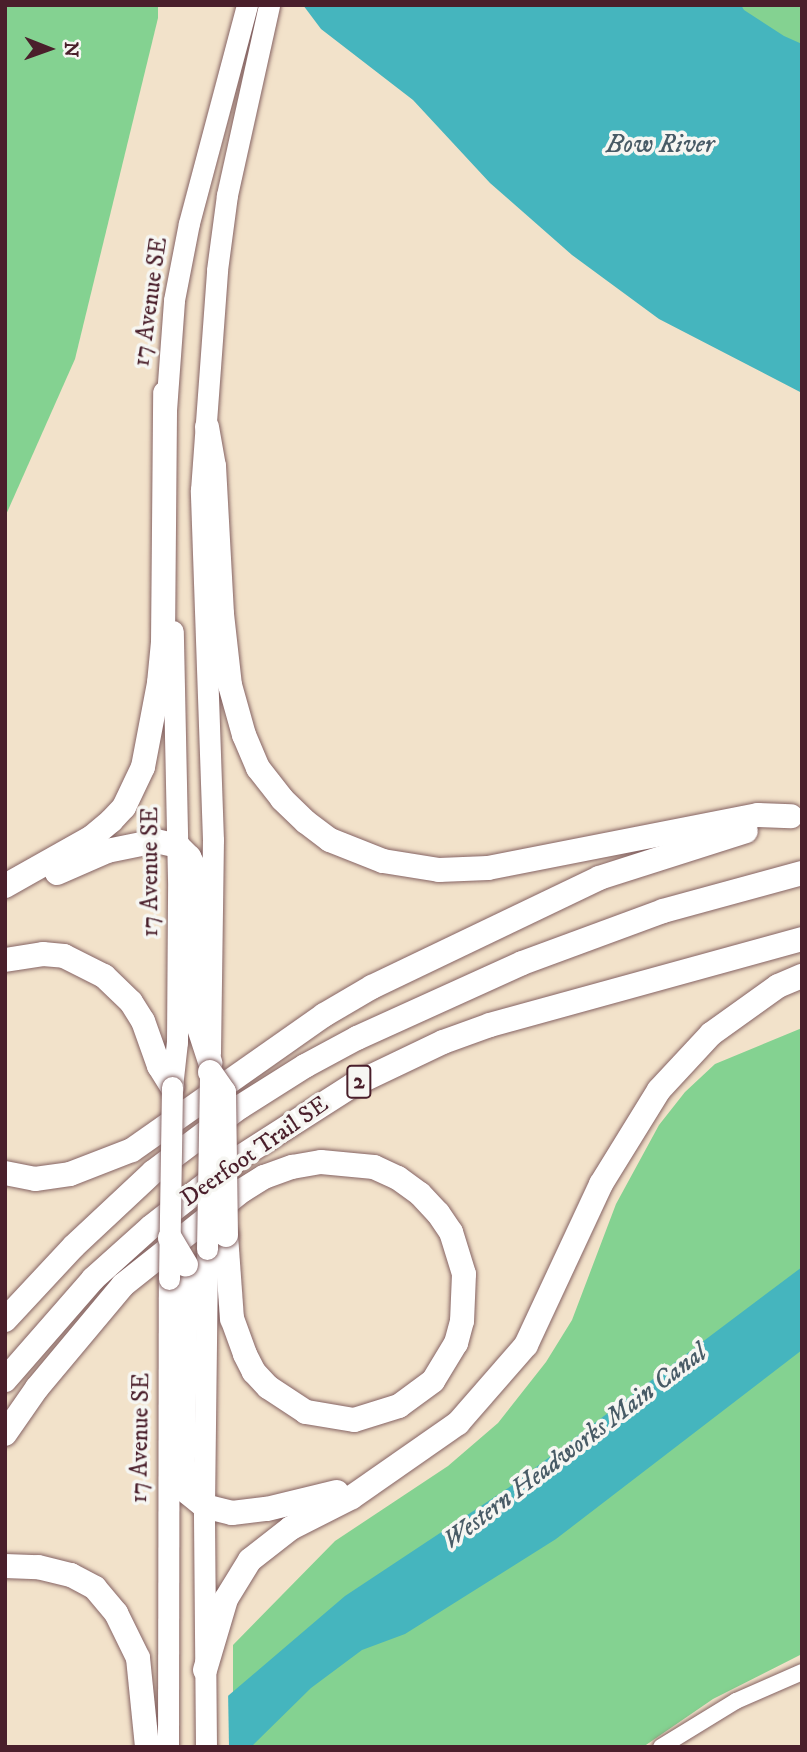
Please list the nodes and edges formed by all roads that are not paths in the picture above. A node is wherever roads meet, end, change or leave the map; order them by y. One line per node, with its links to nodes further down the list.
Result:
1 (247, 5): 3 (main road, 17 Avenue SE)
2 (269, 5): 4 (main road)
3 (166, 393): 6 (main road, 17 Avenue SE); 8 (highway)
4 (207, 427): 5 (highway); 13 (main road)
5 (796, 815): 15 (highway)
6 (178, 846): 9 (highway); 13 (highway); 14 (main road, 17 Avenue SE)
7 (802, 873): 19 (highway, Deerfoot Trail SE / 2)
8 (5, 886)
9 (5, 899)
10 (802, 939): 20 (highway, Deerfoot Trail SE / 2)
11 (5, 960): 14 (highway)
12 (802, 976): 22 (highway)
13 (210, 1067): 17 (highway, bridge)
14 (172, 1087): 16 (main road, 17 Avenue SE, bridge)
15 (5, 1173)
16 (170, 1238): 18 (highway, bridge)
17 (216, 1242): 21 (highway); 23 (main road)
18 (177, 1272): 23 (highway); 28 (main road, 17 Avenue SE)
19 (5, 1320)
20 (5, 1380)
21 (5, 1434)
22 (380, 1475): 23 (highway); 25 (highway)
23 (204, 1506): 25 (main road)
24 (5, 1566): 27 (highway)
25 (205, 1670): 29 (main road)
26 (802, 1672): 30 (street)
27 (146, 1739)
28 (168, 1747)
29 (205, 1747)
30 (661, 1747)

